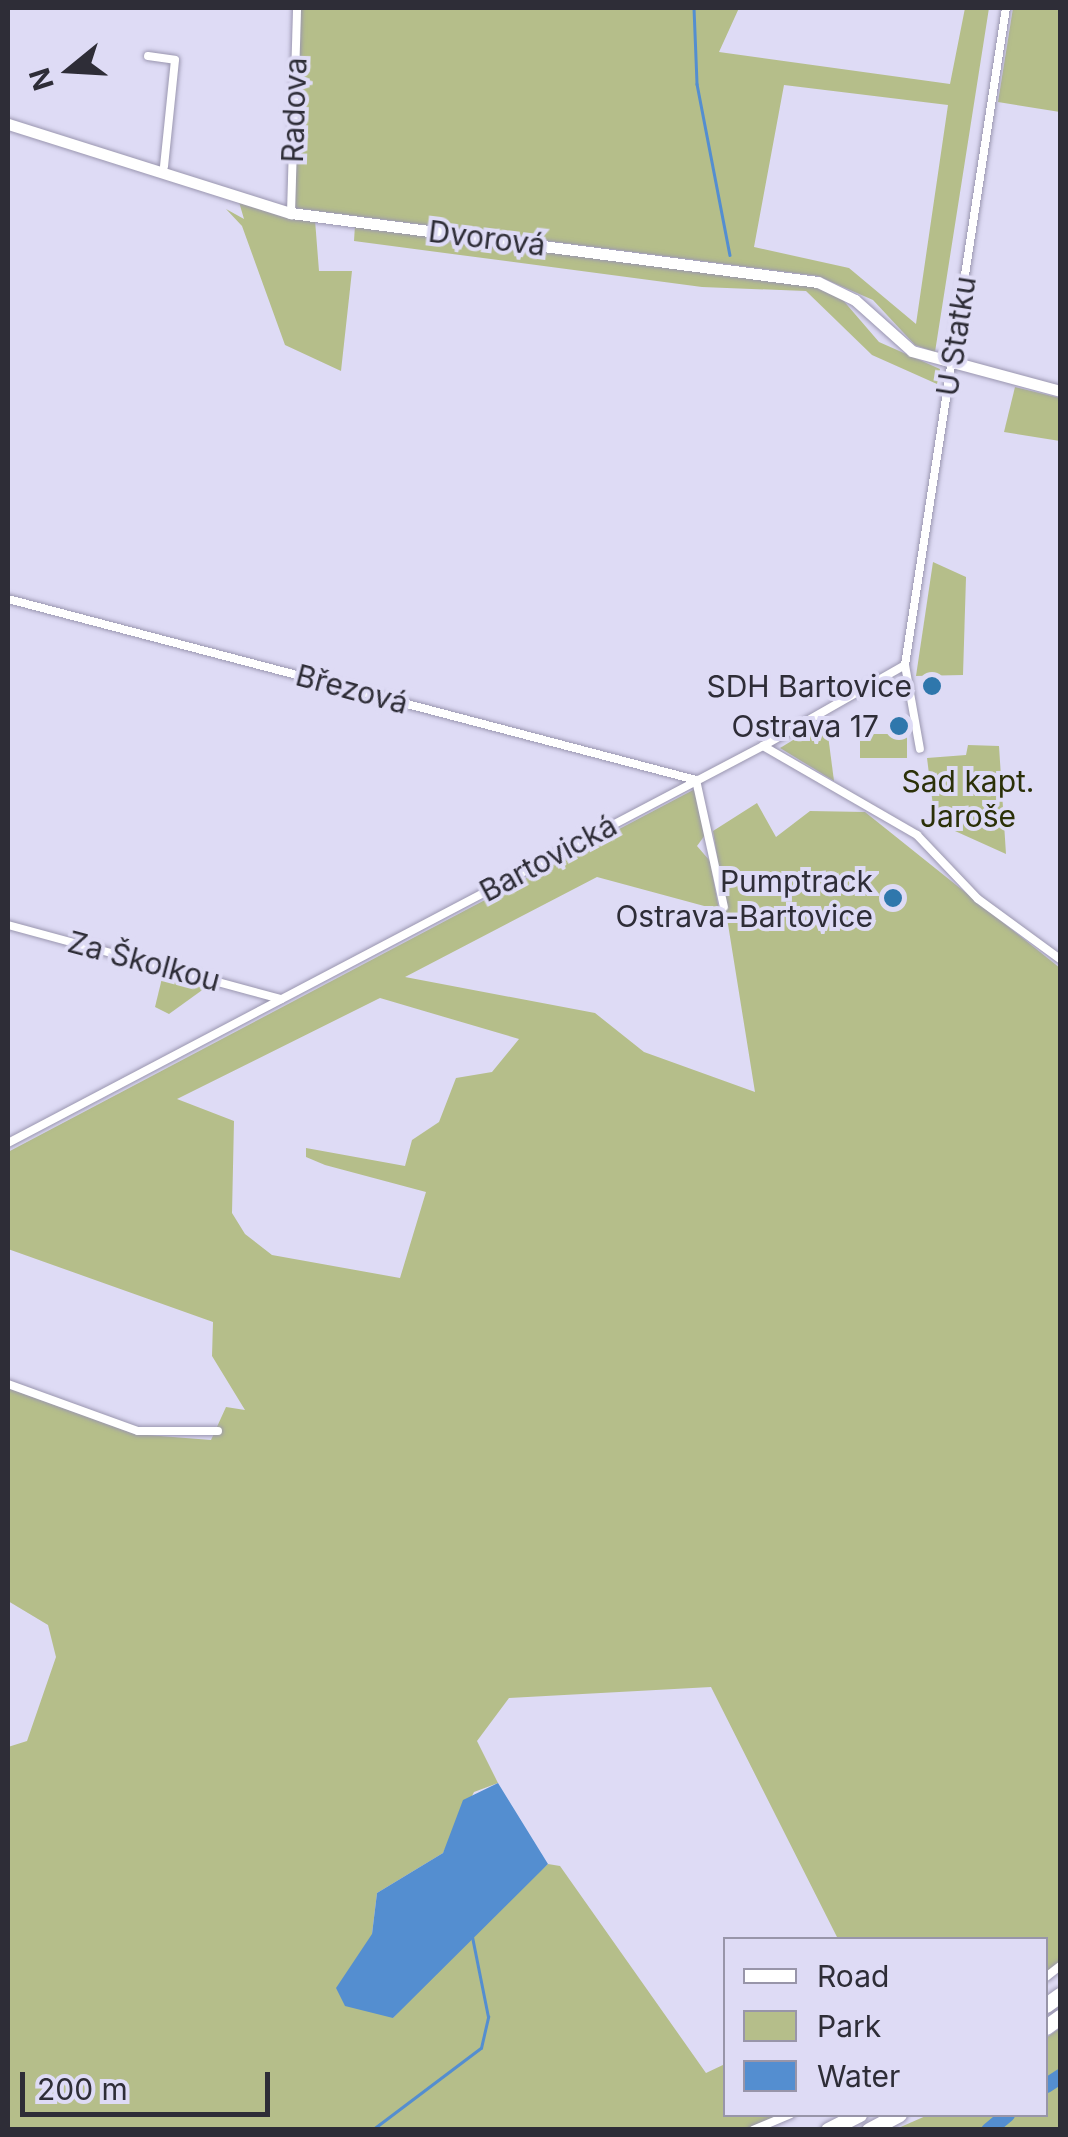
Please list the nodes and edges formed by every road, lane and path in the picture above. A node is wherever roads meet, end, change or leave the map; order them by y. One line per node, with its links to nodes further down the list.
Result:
1 (297, 8): 6 (street, Radova)
2 (1006, 8): 7 (street, U Statku)
3 (148, 56): 5 (street)
4 (8, 124): 5 (street, Dvorová)
5 (164, 166): 6 (street, Dvorová)
6 (292, 212): 7 (street, Dvorová)
7 (952, 364): 8 (street, Dvorová); 10 (street, U Statku)
8 (1060, 391)
9 (8, 598): 13 (street, Březová)
10 (905, 665): 11 (street); 12 (street, U Statku)
11 (763, 746): 13 (street, Bartovická); 16 (street)
12 (920, 749)
13 (696, 780): 14 (street); 17 (street, Bartovická)
14 (724, 906)
15 (8, 924): 17 (street, Za Školkou)
16 (1060, 958)
17 (281, 999): 18 (street, Bartovická)
18 (8, 1143)
19 (8, 1384): 20 (street)
20 (218, 1431)
21 (784, 2117): 24 (street)
22 (853, 2117): 25 (highway)
23 (893, 2117): 26 (highway)
24 (753, 2130)
25 (828, 2130)
26 (869, 2130)

